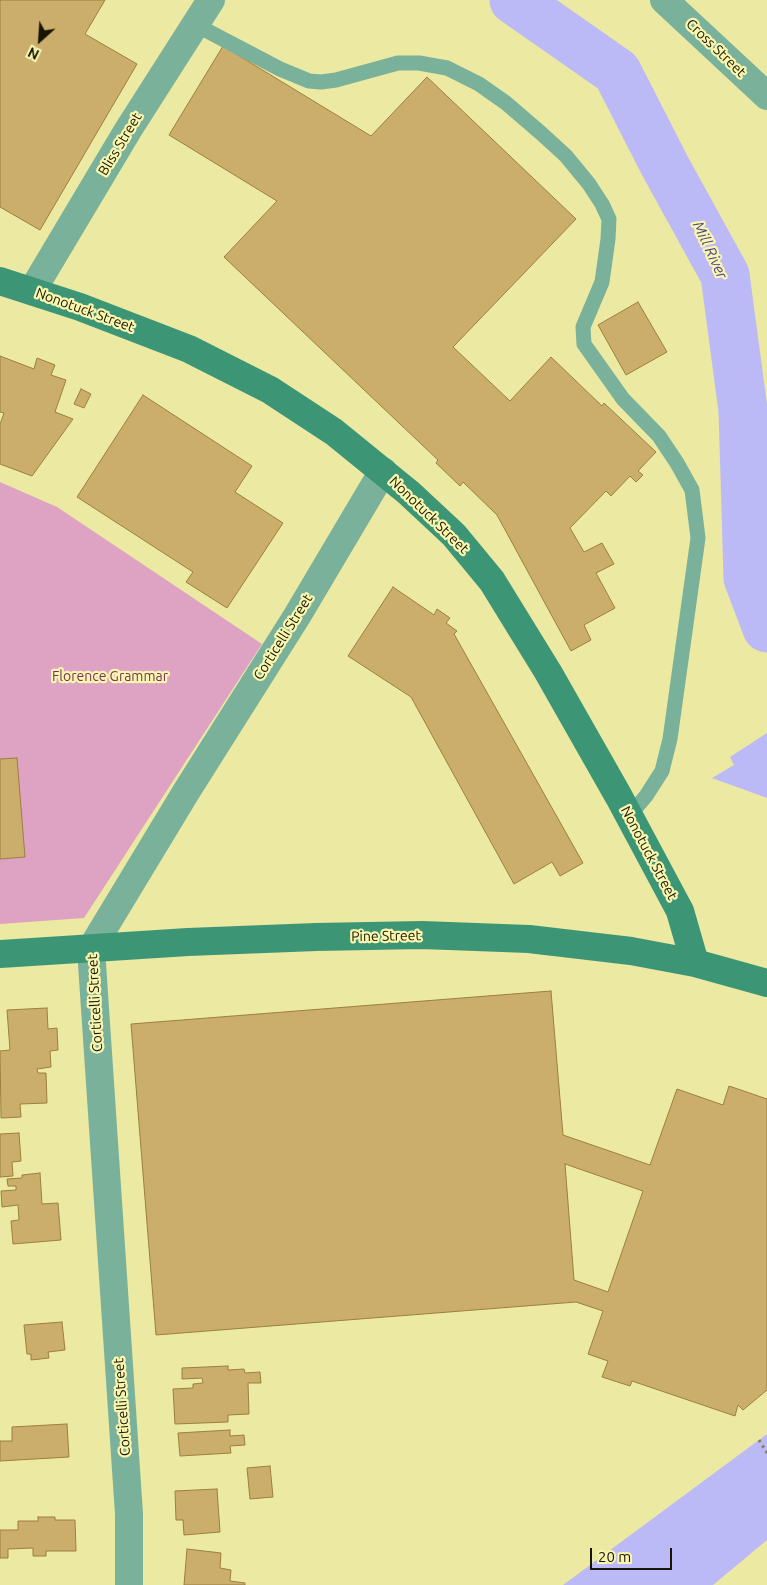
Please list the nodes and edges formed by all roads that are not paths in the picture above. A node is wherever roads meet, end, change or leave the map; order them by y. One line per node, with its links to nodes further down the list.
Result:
1 (664, 0): 3 (street, Cross Street)
2 (203, 14): 5 (street, Bliss Street); 7 (lane)
3 (767, 96)
4 (0, 281): 5 (main road, Nonotuck Street)
5 (32, 291): 6 (main road, Nonotuck Street)
6 (383, 471): 7 (main road, Nonotuck Street); 8 (street, Corticelli Street)
7 (629, 816): 10 (main road, Nonotuck Street)
8 (91, 949): 9 (main road, Pine Street); 10 (main road, Pine Street); 12 (street, Corticelli Street)
9 (0, 954)
10 (696, 962): 11 (main road, Pine Street)
11 (767, 983)
12 (129, 1585)

